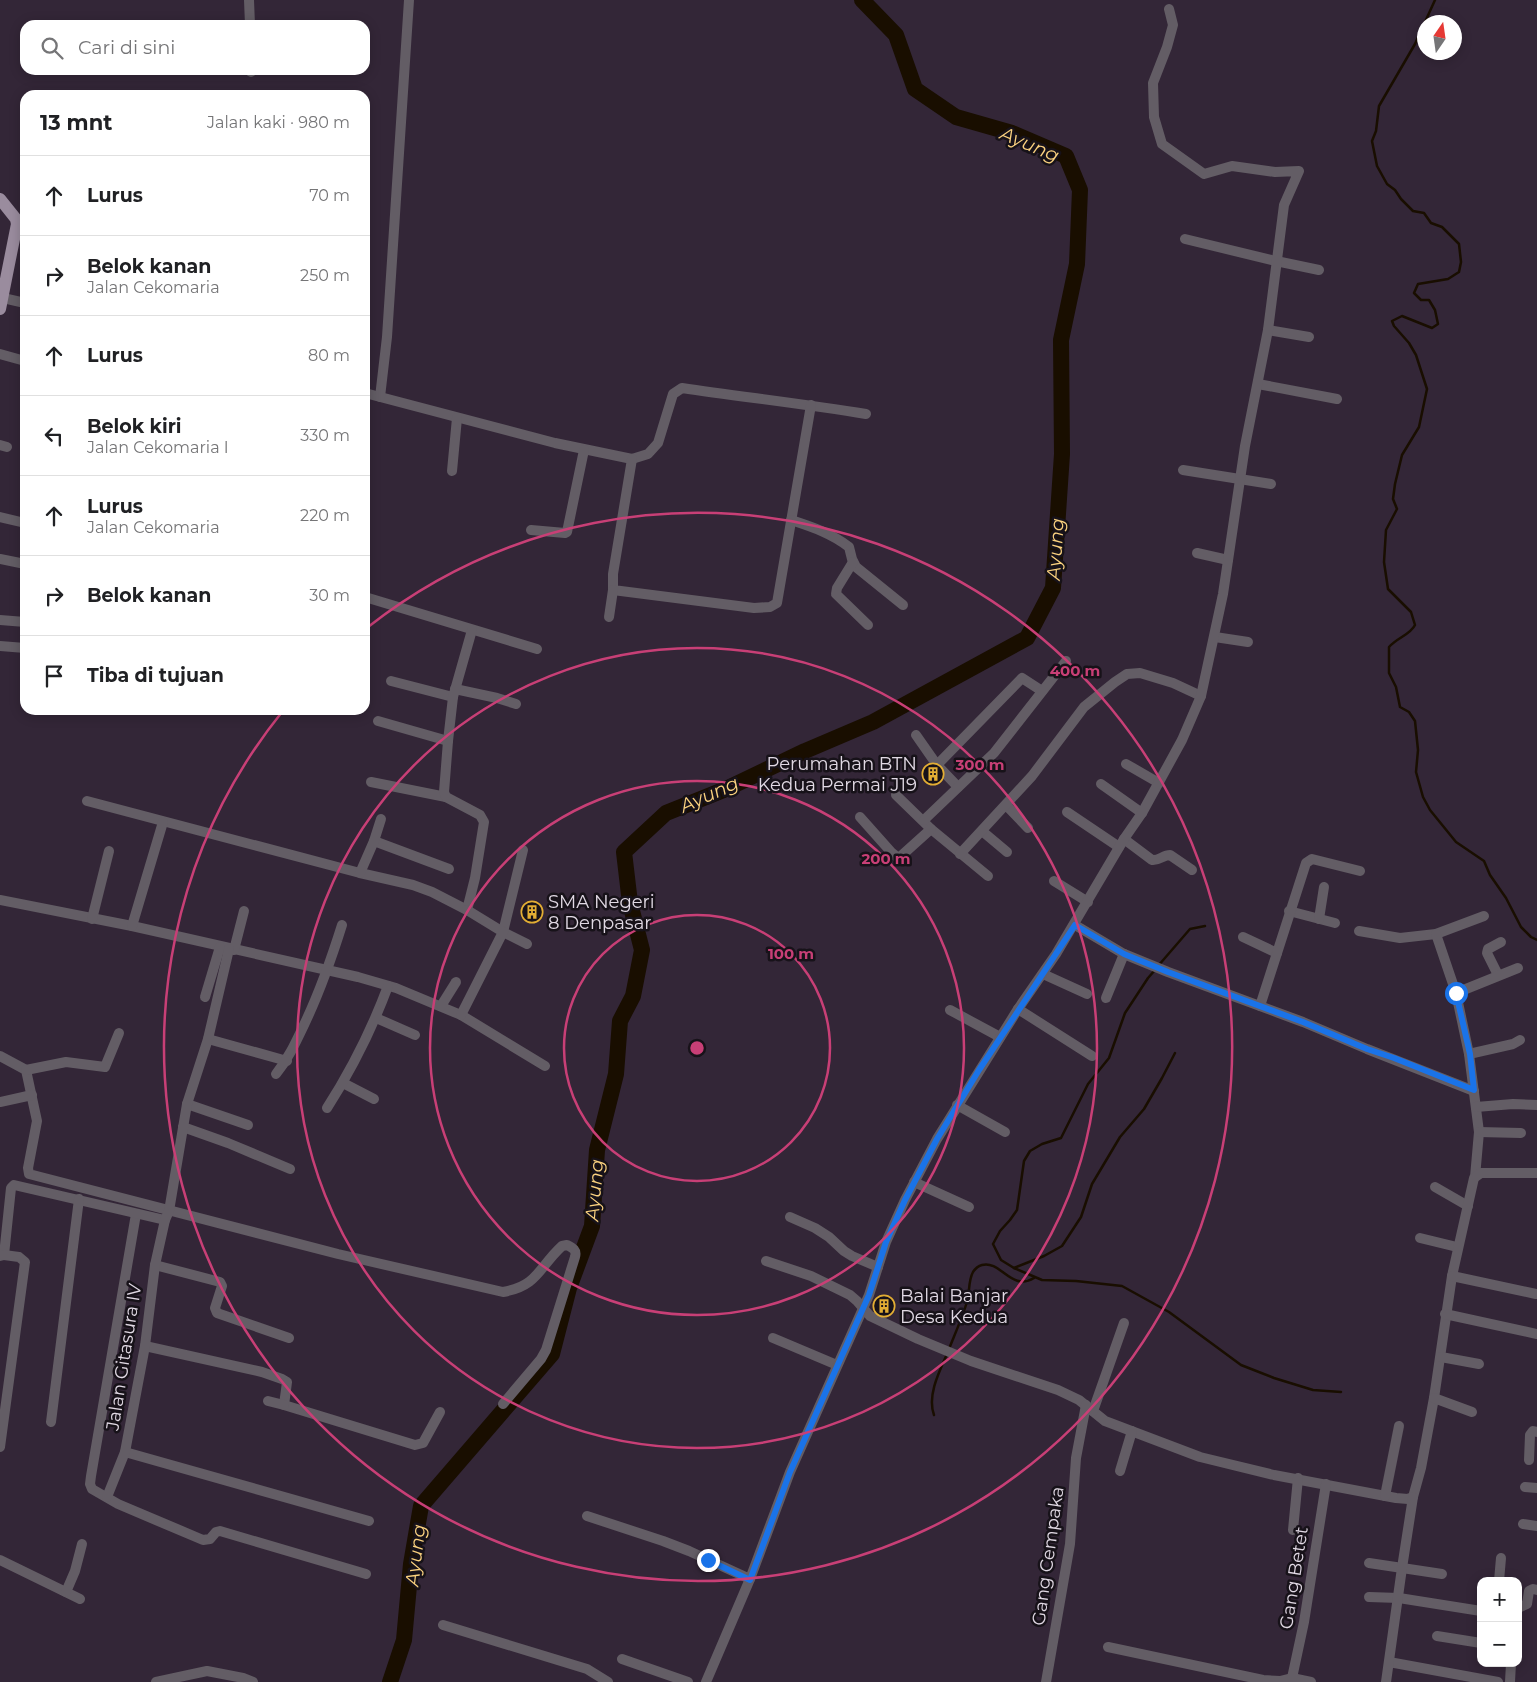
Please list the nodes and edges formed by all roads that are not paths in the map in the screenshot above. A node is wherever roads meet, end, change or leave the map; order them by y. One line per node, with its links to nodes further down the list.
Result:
1 (248, 0): 4 (street)
2 (410, 0): 17 (street)
3 (1169, 9): 7 (street)
4 (250, 20)
5 (0, 199): 9 (main road)
6 (1185, 239): 7 (street)
7 (1276, 261): 8 (street); 11 (street)
8 (1319, 270)
9 (2, 303): 10 (street)
10 (20, 303)
11 (1268, 330): 12 (street); 15 (street)
12 (1309, 337)
13 (0, 354): 14 (street)
14 (20, 360)
15 (1258, 384): 18 (street); 26 (street)
16 (370, 394): 17 (street)
17 (380, 397): 21 (street)
18 (1337, 400)
19 (811, 405): 20 (street); 23 (street); 29 (street)
20 (866, 414)
21 (457, 418): 22 (street); 25 (street)
22 (584, 450): 23 (street); 31 (street)
23 (632, 459): 37 (street)
24 (1183, 470): 26 (street)
25 (452, 471)
26 (1240, 480): 27 (street); 34 (street)
27 (1271, 484)
28 (0, 517): 30 (street)
29 (791, 520): 35 (street); 37 (street)
30 (20, 522)
31 (531, 530)
32 (1197, 553): 34 (street)
33 (0, 559): 36 (street)
34 (1228, 560): 45 (street)
35 (852, 562): 39 (street); 43 (street)
36 (20, 563)
37 (613, 590): 40 (street)
38 (370, 599): 44 (street)
39 (903, 606)
40 (609, 617)
41 (0, 620): 42 (street)
42 (20, 622)
43 (868, 625)
44 (472, 630): 49 (street); 53 (street)
45 (1215, 637): 46 (street); 54 (street)
46 (1248, 642)
47 (0, 646): 48 (street)
48 (20, 648)
49 (537, 649)
50 (1066, 661): 52 (street)
51 (391, 682): 53 (street)
52 (1042, 691): 59 (street); 64 (street)
53 (454, 693): 55 (street); 58 (street)
54 (1201, 696): 62 (street); 68 (street)
55 (516, 704)
56 (378, 721): 58 (street)
57 (916, 735): 59 (street)
58 (448, 741): 66 (street)
59 (937, 764): 64 (street)
60 (1126, 764): 62 (street)
61 (371, 782): 66 (street)
62 (1159, 783): 70 (street)
63 (1102, 784): 70 (street)
64 (958, 787): 73 (street)
65 (896, 795): 73 (street)
66 (446, 797): 93 (street)
67 (87, 801): 74 (street)
68 (1006, 805): 75 (street); 77 (street)
69 (1067, 812): 79 (street)
70 (1142, 812): 79 (street)
71 (860, 817): 76 (street)
72 (380, 819): 78 (street)
73 (924, 820): 76 (street)
74 (163, 822): 87 (street); 102 (street)
75 (1028, 828)
76 (931, 829): 83 (street)
77 (982, 831): 82 (street); 83 (street)
78 (374, 841): 84 (street); 87 (street)
79 (1122, 843): 85 (street); 92 (street)
80 (523, 850): 104 (street)
81 (109, 851): 97 (street)
82 (1007, 852)
83 (960, 854): 88 (street)
84 (449, 869)
85 (1192, 870)
86 (1360, 871): 95 (street)
87 (360, 873): 93 (street)
88 (988, 876)
89 (1054, 881): 92 (street)
90 (1324, 887): 98 (street)
91 (0, 900): 97 (street)
92 (1088, 902): 101 (street)
93 (467, 910): 104 (street)
94 (244, 911): 109 (street)
95 (1289, 912): 98 (street); 110 (street)
96 (1484, 916): 105 (street)
97 (92, 919): 102 (street)
98 (1319, 919): 99 (street)
99 (1335, 923)
100 (342, 925): 113 (street)
101 (1075, 925): 111 (street); 114 (street)
102 (132, 926): 109 (street)
103 (1359, 931): 105 (street)
104 (503, 932): 108 (street); 126 (street)
105 (1436, 934): 118 (street)
106 (1243, 937): 110 (street)
107 (1501, 942): 115 (street)
108 (527, 944)
109 (228, 948): 113 (street); 120 (street); 131 (street, Jalan Gitasura IV)
110 (1277, 953): 123 (street)
111 (1124, 954): 121 (street); 123 (street)
112 (1518, 968): 115 (street)
113 (327, 971): 117 (street); 136 (street)
114 (1042, 974): 119 (street); 124 (street)
115 (1498, 975): 118 (street)
116 (456, 982): 122 (street)
117 (388, 986): 122 (street); 127 (street)
118 (1456, 993): 133 (street)
119 (1087, 994)
120 (205, 997)
121 (1106, 998)
122 (441, 1006): 126 (street)
123 (1260, 1006): 141 (street)
124 (1018, 1009): 130 (street); 135 (street)
125 (950, 1010): 130 (street)
126 (461, 1015): 137 (street)
127 (376, 1018): 129 (street); 140 (street)
128 (118, 1033): 138 (street)
129 (415, 1035)
130 (1000, 1037): 146 (street)
131 (208, 1039): 136 (street); 145 (street, Jalan Gitasura IV)
132 (1520, 1040): 133 (street)
133 (1470, 1054): 141 (street)
134 (0, 1056): 138 (street)
135 (1092, 1056)
136 (287, 1060): 139 (street)
137 (545, 1066)
138 (26, 1070): 142 (street)
139 (276, 1074)
140 (344, 1082): 143 (street); 149 (street)
141 (1474, 1090): 148 (street)
142 (32, 1095): 144 (street); 164 (street)
143 (374, 1099)
144 (0, 1102)
145 (187, 1104): 150 (street); 151 (street, Jalan Gitasura IV)
146 (957, 1105): 152 (street); 158 (street)
147 (1537, 1105): 148 (street)
148 (1476, 1107): 153 (street)
149 (327, 1108)
150 (248, 1125)
151 (183, 1127): 155 (street); 164 (street, Jalan Gitasura IV)
152 (1005, 1132)
153 (1479, 1132): 154 (street); 157 (street)
154 (1521, 1133)
155 (290, 1169)
156 (1537, 1173): 157 (street)
157 (1475, 1177): 161 (street)
158 (914, 1182): 162 (street); 171 (street)
159 (1435, 1187): 161 (street)
160 (79, 1199): 163 (street); 168 (street); 191 (street)
161 (1468, 1206): 167 (street)
162 (969, 1207)
163 (136, 1214): 164 (street); 204 (street)
164 (167, 1215): 170 (street, Jalan Gitasura IV); 186 (street)
165 (790, 1217): 171 (street)
166 (1420, 1238): 167 (street)
167 (1457, 1247): 172 (street)
168 (2, 1255): 195 (street)
169 (766, 1261): 174 (street)
170 (155, 1265): 178 (street); 180 (street, Jalan Gitasura IV)
171 (878, 1267): 174 (street)
172 (1452, 1276): 173 (street); 175 (street)
173 (1536, 1294)
174 (863, 1308): 183 (street); 188 (street)
175 (1445, 1314): 177 (street); 181 (street)
176 (1124, 1323): 188 (street, Gang Cempaka)
177 (1537, 1334)
178 (289, 1338)
179 (773, 1338): 183 (street)
180 (145, 1346): 187 (street); 196 (street, Jalan Gitasura IV)
181 (1441, 1357): 182 (street); 184 (street)
182 (1479, 1364)
183 (837, 1365): 219 (street)
184 (1434, 1398): 190 (street); 205 (street)
185 (268, 1401): 187 (street)
186 (503, 1404)
187 (284, 1405): 189 (street)
188 (1089, 1408): 193 (street); 240 (street, Gang Cempaka)
189 (440, 1412)
190 (1472, 1412)
191 (51, 1422)
192 (1399, 1426): 203 (street)
193 (1132, 1431): 198 (street); 199 (street)
194 (1537, 1432): 197 (street)
195 (0, 1447)
196 (126, 1452): 204 (street, Jalan Gitasura IV); 207 (street)
197 (1529, 1460)
198 (1120, 1471)
199 (1298, 1478): 200 (street); 210 (street)
200 (1326, 1484): 203 (street); 234 (street, Gang Betet)
201 (1525, 1487): 202 (street)
202 (1537, 1488)
203 (1385, 1496): 205 (street)
204 (107, 1497): 216 (street)
205 (1414, 1497): 215 (street)
206 (587, 1516): 219 (street)
207 (369, 1521)
208 (1523, 1524): 209 (street)
209 (1537, 1526)
210 (1294, 1530)
211 (82, 1544): 221 (street)
212 (1501, 1558): 218 (street)
213 (0, 1560): 221 (street)
214 (1369, 1563): 215 (street)
215 (1402, 1568): 217 (street); 223 (street)
216 (366, 1574)
217 (1442, 1574)
218 (1499, 1577)
219 (750, 1580): 239 (street)
220 (1537, 1590): 225 (street)
221 (66, 1592): 224 (street)
222 (1368, 1597): 223 (street)
223 (1398, 1598): 226 (street); 232 (street)
224 (80, 1600)
225 (1522, 1606)
226 (1477, 1610)
227 (443, 1624): 237 (street)
228 (1437, 1636): 229 (street)
229 (1477, 1642)
230 (1108, 1647): 234 (street)
231 (622, 1659): 238 (street)
232 (1389, 1662): 242 (street); 243 (street)
233 (1510, 1667): 244 (street)
234 (1292, 1678): 241 (street)
235 (156, 1682): 236 (street)
236 (253, 1682)
237 (608, 1682)
238 (688, 1682)
239 (706, 1682)
240 (1046, 1682)
241 (1311, 1682)
242 (1386, 1682)
243 (1498, 1682)
244 (1510, 1682)

